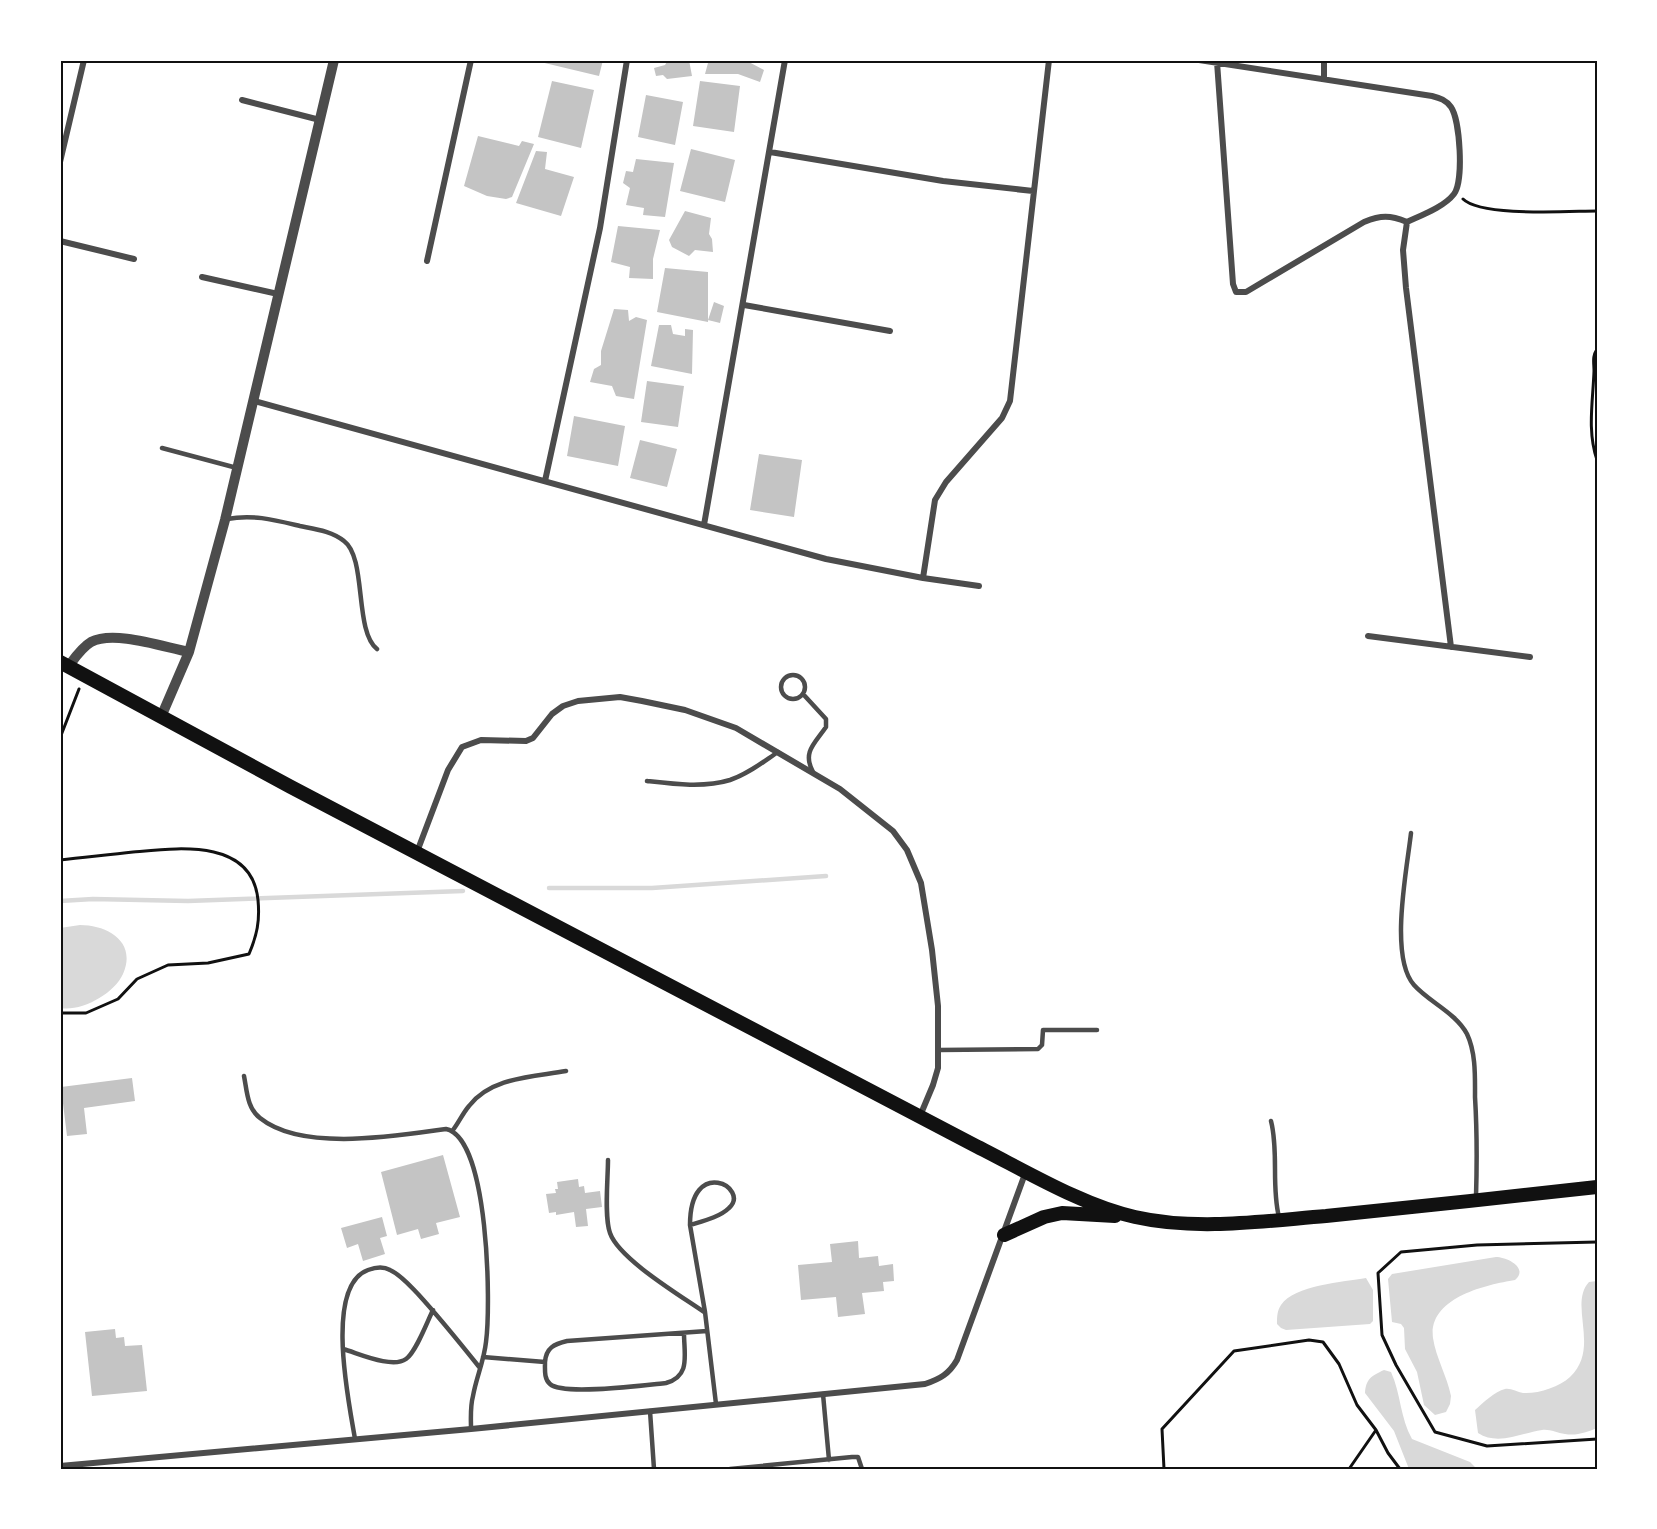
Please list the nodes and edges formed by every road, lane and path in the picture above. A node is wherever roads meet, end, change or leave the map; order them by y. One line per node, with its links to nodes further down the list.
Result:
1 (84, 60): 14 (street)
2 (334, 60): 12 (street)
3 (471, 60): 21 (street)
4 (627, 60): 31 (street)
5 (785, 60): 13 (street)
6 (1049, 60): 15 (street)
7 (1199, 60): 9 (street)
8 (1324, 60): 10 (street)
9 (1217, 63): 10 (street); 18 (street)
10 (1323, 79): 16 (street)
11 (242, 100): 12 (street)
12 (320, 120): 23 (street)
13 (770, 152): 15 (street); 24 (street)
14 (60, 162)
15 (1033, 191): 34 (street)
16 (1456, 192): 17 (path); 18 (street)
17 (1597, 211)
18 (1407, 222): 37 (street)
19 (60, 241): 20 (street)
20 (134, 259)
21 (427, 261)
22 (202, 277): 23 (street)
23 (278, 294): 27 (street)
24 (744, 305): 25 (street); 33 (street)
25 (890, 331)
26 (1597, 349): 29 (path)
27 (254, 401): 30 (street); 31 (street)
28 (162, 448): 30 (lane)
29 (1597, 460)
30 (237, 468): 32 (street)
31 (544, 481): 33 (street)
32 (225, 520): 38 (lane); 39 (street)
33 (704, 525): 34 (street)
34 (923, 578): 35 (street)
35 (979, 585)
36 (1368, 636): 37 (street)
37 (1451, 647): 40 (street)
38 (377, 649)
39 (189, 652): 41 (street); 44 (street)
40 (1530, 657)
41 (64, 665): 42 (main road)
42 (84, 676): 44 (main road); 45 (path)
43 (803, 694): 43 (lane); 47 (lane)
44 (161, 717): 50 (main road)
45 (60, 738)
46 (778, 752): 47 (street); 48 (lane); 50 (street)
47 (813, 772): 54 (street)
48 (647, 781)
49 (1411, 833): 63 (lane)
50 (417, 852): 57 (main road)
51 (60, 860): 52 (path)
52 (60, 1013)
53 (1097, 1030): 54 (lane)
54 (939, 1050): 57 (street)
55 (566, 1071): 59 (lane)
56 (244, 1076): 59 (lane)
57 (920, 1116): 61 (main road)
58 (1271, 1121): 65 (lane)
59 (453, 1130): 74 (lane)
60 (608, 1160): 70 (lane)
61 (1026, 1171): 64 (main road); 67 (street)
62 (1597, 1187): 63 (main road)
63 (1476, 1200): 65 (main road)
64 (1135, 1217): 65 (main road); 67 (main road)
65 (1279, 1220)
66 (690, 1225): 66 (lane); 70 (lane)
67 (1004, 1235): 77 (street)
68 (1597, 1242): 83 (path)
69 (433, 1310): 73 (lane); 73 (lane); 76 (lane)
70 (705, 1312): 71 (lane)
71 (707, 1331): 72 (lane); 78 (lane)
72 (684, 1333): 75 (lane); 75 (lane)
73 (343, 1349): 82 (lane)
74 (483, 1357): 75 (lane); 76 (lane)
75 (544, 1362)
76 (480, 1368): 80 (lane)
77 (823, 1394): 78 (street); 84 (lane)
78 (716, 1404): 79 (street)
79 (650, 1411): 80 (street); 88 (lane)
80 (471, 1428): 82 (street)
81 (1376, 1430): 92 (path); 93 (path); 94 (path)
82 (355, 1439): 87 (street)
83 (1597, 1439)
84 (829, 1460): 85 (lane); 91 (lane)
85 (818, 1461): 89 (lane); 90 (lane)
86 (60, 1466): 87 (street)
87 (88, 1466)
88 (654, 1469)
89 (730, 1469)
90 (819, 1469)
91 (861, 1469)
92 (1164, 1469)
93 (1349, 1469)
94 (1400, 1469)

